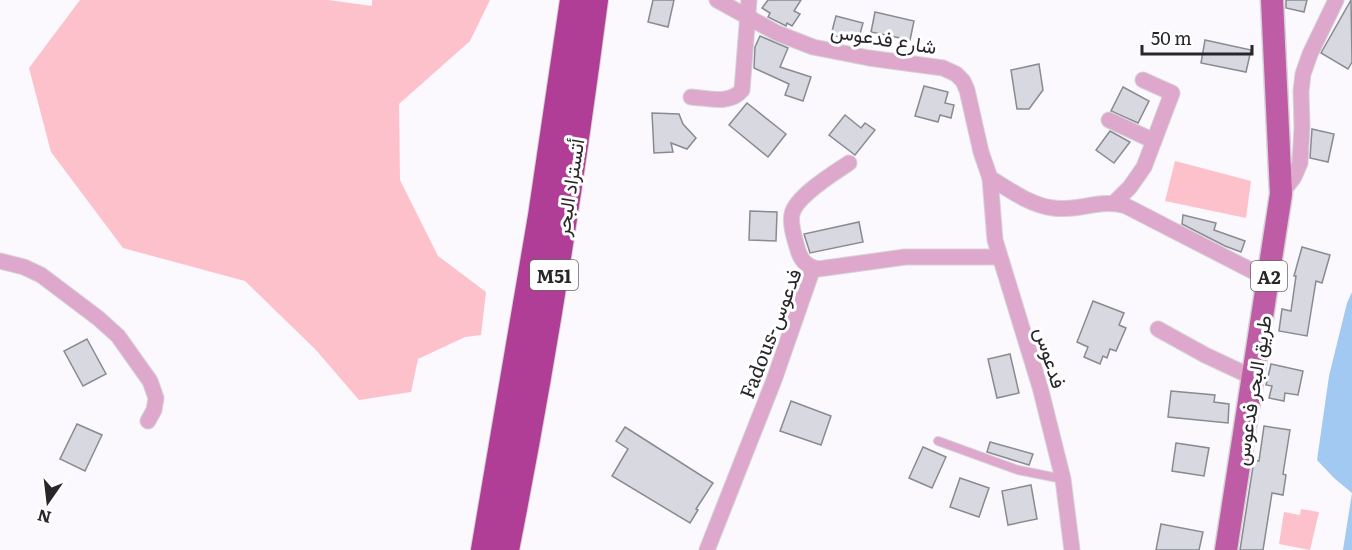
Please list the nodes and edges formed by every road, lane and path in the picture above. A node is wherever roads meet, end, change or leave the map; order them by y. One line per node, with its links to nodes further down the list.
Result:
1 (573, 0): 25 (highway, أتستراد البحر / M51)
2 (596, 0): 26 (highway, أتستراد البحر / M51)
3 (717, 0): 7 (street, شارع فدعوس)
4 (749, 0): 7 (street)
5 (1272, 0): 14 (main road, طريق البحر فدعوس / A2)
6 (1336, 0): 14 (street, طريق البحر فدعوس)
7 (749, 16): 9 (street); 13 (street, شارع فدعوس)
8 (1143, 80): 11 (street)
9 (691, 97)
10 (1109, 120): 11 (street)
11 (1154, 141): 15 (street)
12 (849, 163): 18 (street)
13 (990, 178): 15 (street); 16 (street, فدعوس)
14 (1281, 194): 19 (main road, طريق البحر فدعوس / A2)
15 (1115, 202): 19 (street)
16 (999, 257): 18 (street, Fadous-فدعوس); 24 (street, فدعوس)
17 (0, 261): 22 (street)
18 (813, 268): 27 (street, Fadous-فدعوس)
19 (1268, 279): 21 (main road, طريق البحر فدعوس / A2)
20 (1158, 328): 21 (street)
21 (1254, 378): 29 (main road, طريق البحر فدعوس / A2)
22 (148, 421)
23 (938, 441): 24 (lane)
24 (1064, 479): 28 (street, فدعوس)
25 (484, 550)
26 (506, 550)
27 (707, 550)
28 (1072, 550)
29 (1226, 550)

